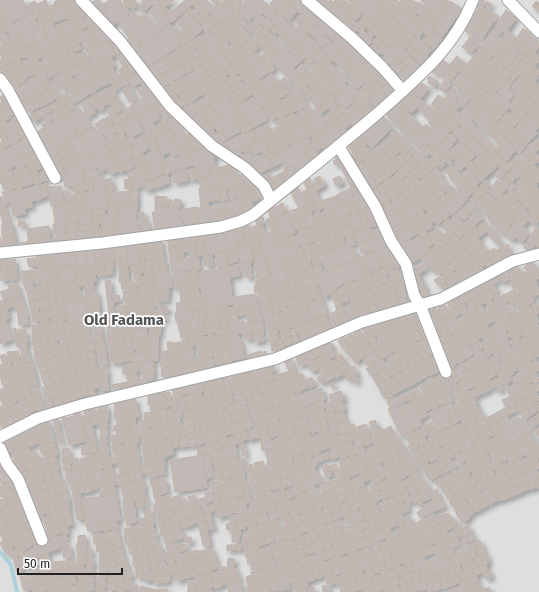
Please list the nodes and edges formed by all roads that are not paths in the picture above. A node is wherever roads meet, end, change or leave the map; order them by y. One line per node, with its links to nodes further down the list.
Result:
1 (80, 0): 11 (street)
2 (307, 0): 7 (street)
3 (472, 0): 7 (street)
4 (508, 0): 5 (street)
5 (539, 32)
6 (0, 79): 8 (street)
7 (403, 91): 9 (street)
8 (4, 93): 10 (street)
9 (339, 147): 11 (street); 14 (street)
10 (55, 178)
11 (271, 200): 12 (street)
12 (0, 253)
13 (539, 254): 14 (street)
14 (420, 305): 15 (street); 16 (street)
15 (446, 372)
16 (0, 437)
17 (0, 448): 18 (street)
18 (42, 540)

